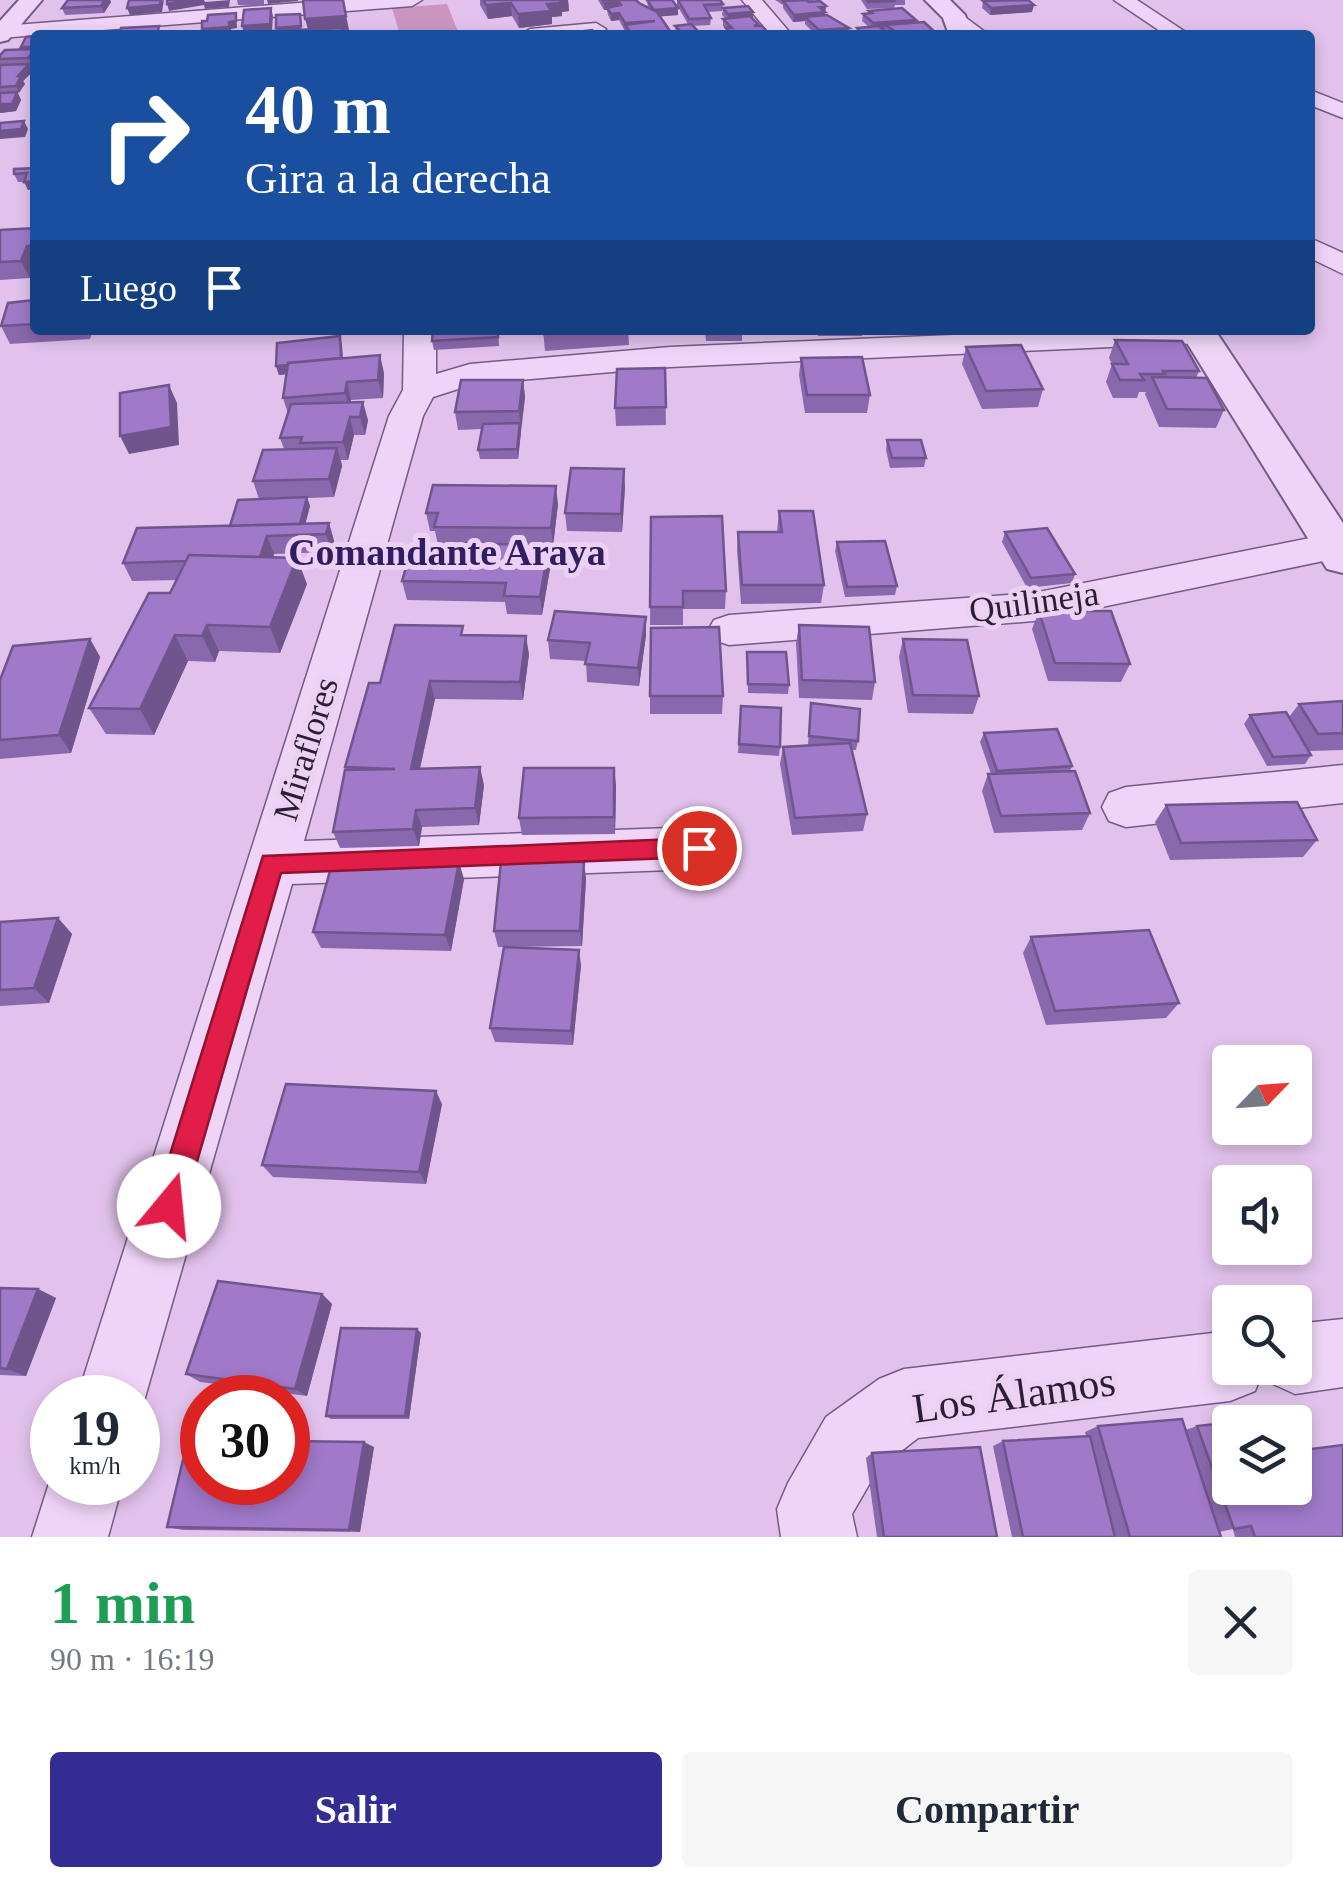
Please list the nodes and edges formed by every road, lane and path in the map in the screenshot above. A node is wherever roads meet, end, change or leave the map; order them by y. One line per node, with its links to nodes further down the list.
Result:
1 (31, 0): 12 (street)
2 (412, 0): 5 (street)
3 (752, 0): 9 (street)
4 (1124, 0): 10 (street)
5 (182, 26): 7 (street)
6 (595, 26): 8 (street)
7 (79, 30)
8 (566, 30)
9 (778, 30)
10 (1172, 30)
11 (30, 32): 12 (street)
12 (1, 33)
13 (1315, 98): 14 (street)
14 (1343, 111)
15 (1315, 249): 16 (street)
16 (1343, 265)
17 (420, 335): 21 (street, Miraflores)
18 (1065, 335): 20 (street)
19 (1200, 335): 22 (street)
20 (665, 344): 21 (street)
21 (420, 390): 27 (street, Miraflores)
22 (1339, 552): 23 (street, Quilineja)
23 (729, 630)
24 (1343, 784): 25 (street)
25 (1126, 807)
26 (699, 848): 27 (street)
27 (272, 863): 31 (street, Miraflores)
28 (1343, 1353): 29 (street)
29 (1312, 1357)
30 (1212, 1368): 34 (street, Los Álamos)
31 (119, 1375)
32 (79, 1505): 33 (street)
33 (70, 1537)
34 (819, 1537)

